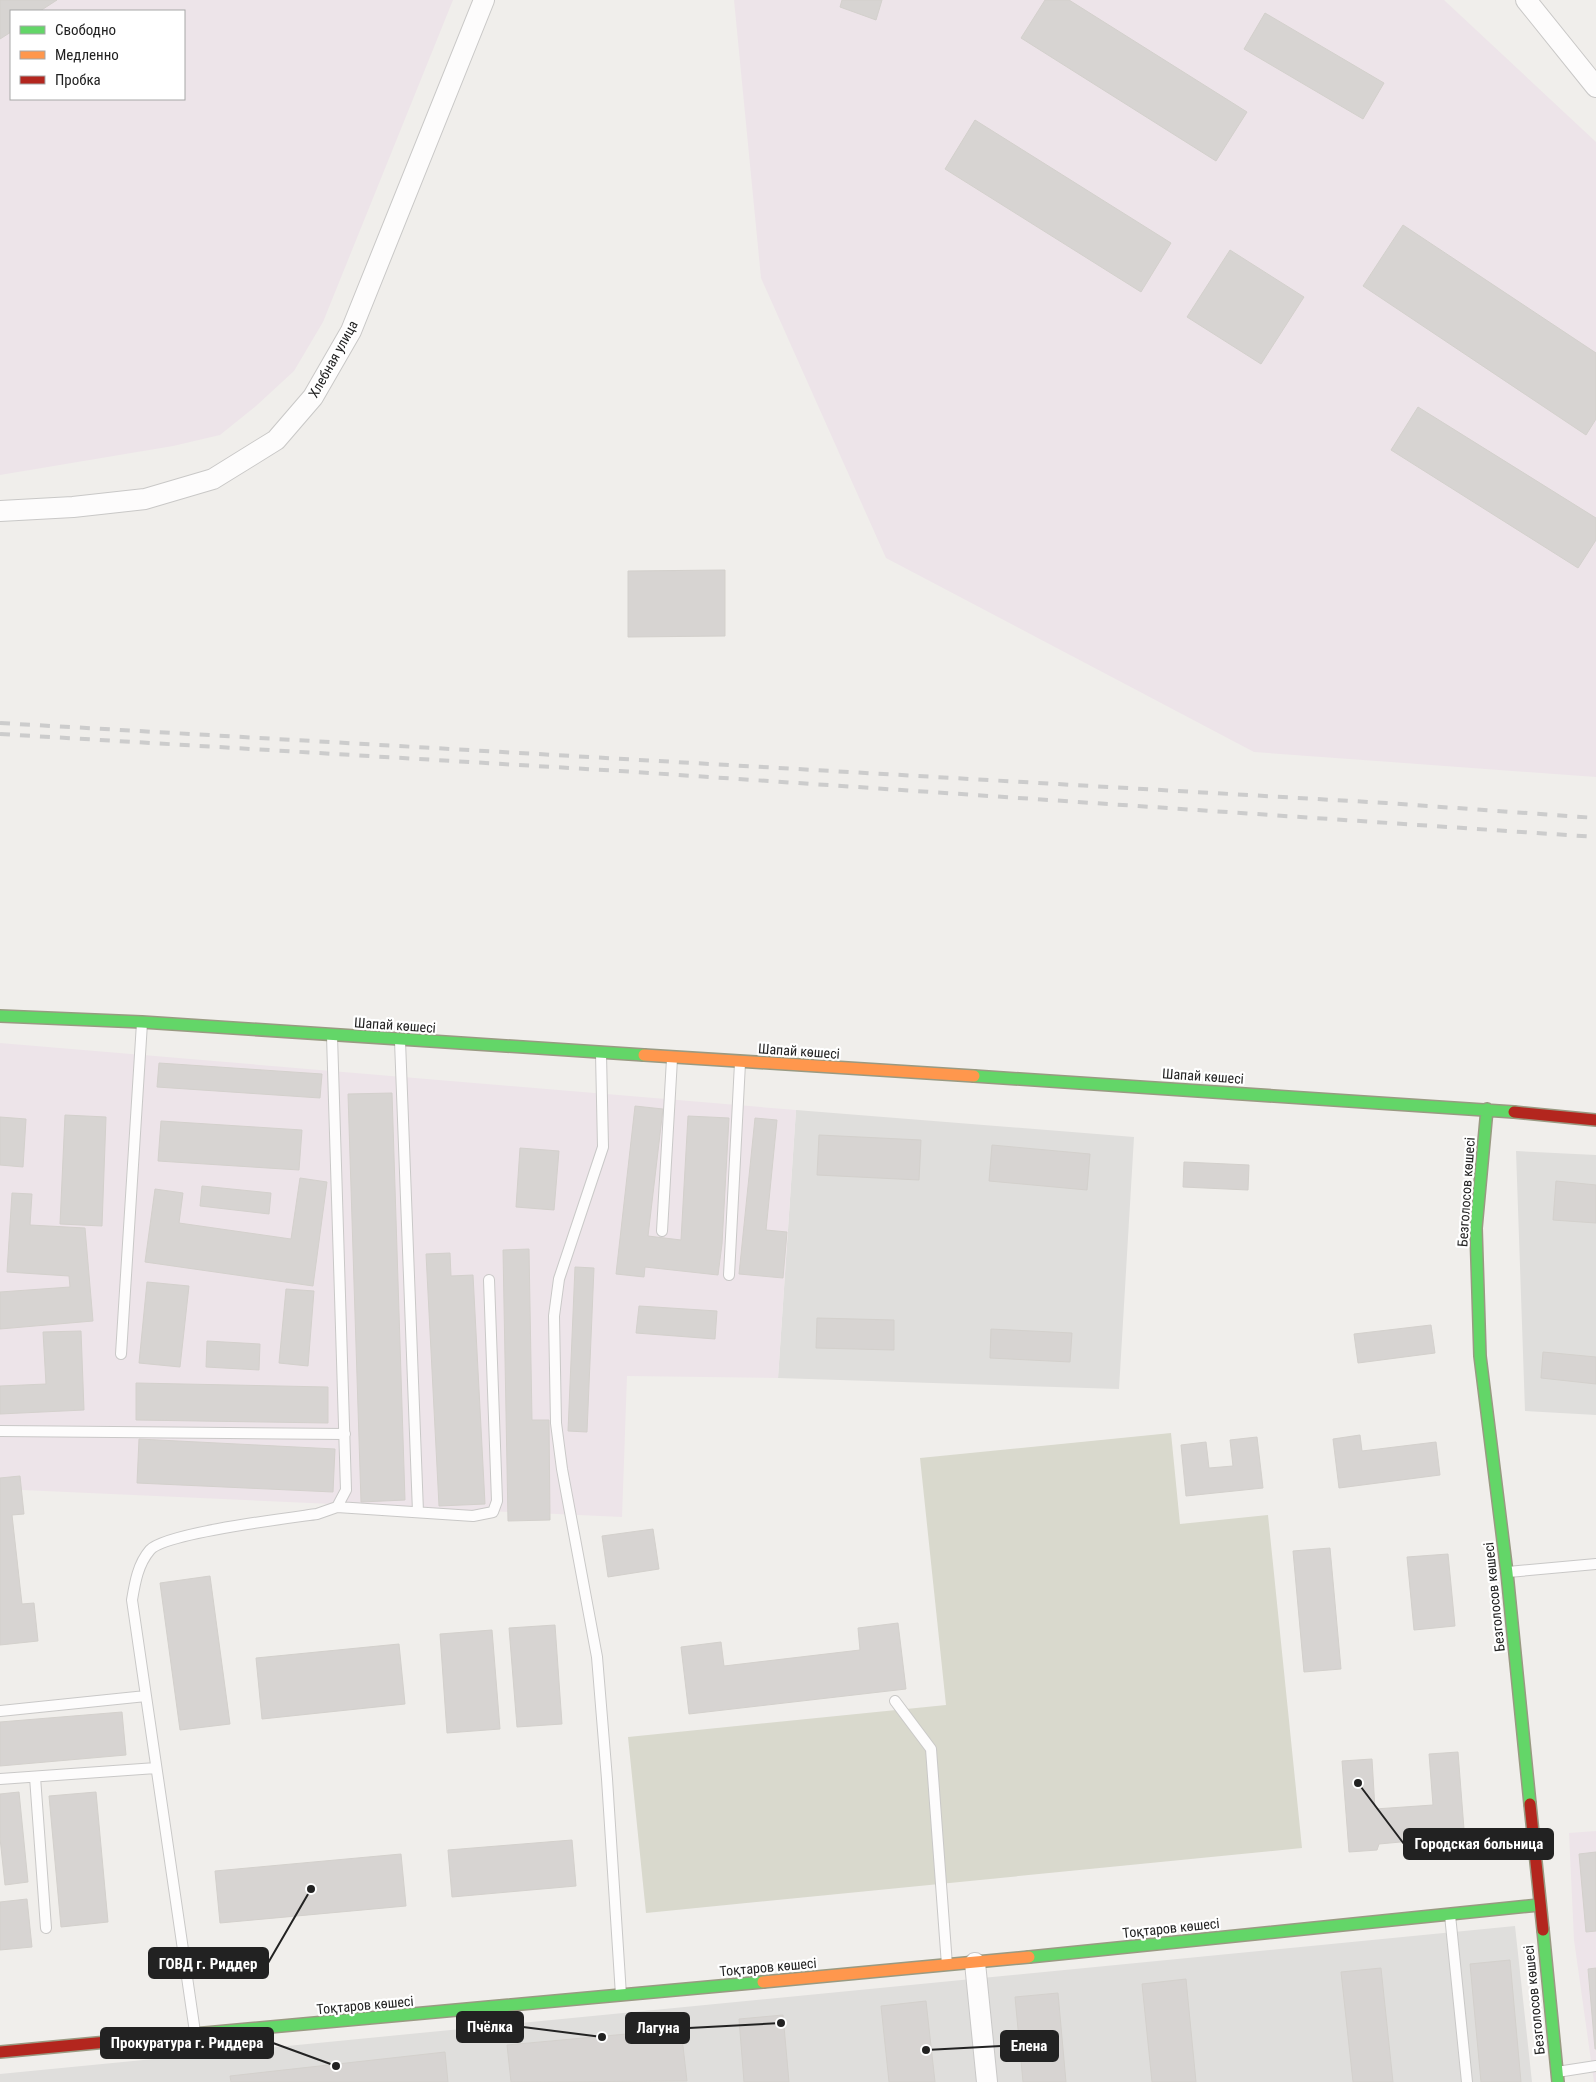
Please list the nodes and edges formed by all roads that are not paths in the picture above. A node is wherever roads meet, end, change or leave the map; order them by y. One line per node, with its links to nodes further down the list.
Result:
1 (484, 0): 4 (street, Хлебная улица)
2 (1526, 0): 3 (street)
3 (1596, 87)
4 (0, 512)
5 (0, 1016): 6 (street, Шапай көшесі)
6 (142, 1022): 7 (street, Шапай көшесі); 17 (lane)
7 (332, 1035): 8 (street, Шапай көшесі); 19 (lane)
8 (400, 1040): 9 (street, Шапай көшесі); 21 (lane)
9 (601, 1053): 10 (street, Шапай көшесі); 35 (lane)
10 (672, 1058): 11 (street, Шапай көшесі); 14 (lane)
11 (740, 1062): 12 (street, Шапай көшесі); 15 (lane)
12 (1487, 1109): 13 (street, Шапай көшесі); 23 (street, Безголосов көшесі)
13 (1596, 1120)
14 (662, 1231)
15 (729, 1275)
16 (489, 1280): 21 (lane)
17 (121, 1354)
18 (0, 1431): 19 (lane)
19 (346, 1434): 20 (lane)
20 (337, 1507): 21 (lane); 24 (lane)
21 (418, 1512)
22 (1596, 1564): 23 (lane)
23 (1507, 1572): 30 (street, Безголосов көшесі)
24 (146, 1696): 26 (lane); 27 (lane)
25 (895, 1701): 34 (lane)
26 (0, 1711)
27 (156, 1768): 28 (lane); 36 (lane)
28 (35, 1777): 29 (lane); 32 (lane)
29 (0, 1779)
30 (1539, 1905): 31 (street, Тоқтаров көшесі); 39 (street, Безголосов көшесі)
31 (1450, 1914): 33 (street, Тоқтаров көшесі); 41 (lane)
32 (46, 1928)
33 (975, 1963): 34 (street, Тоқтаров көшесі); 40 (street)
34 (947, 1966): 35 (street, Тоқтаров көшесі)
35 (621, 1996): 36 (street, Тоқтаров көшесі)
36 (196, 2036): 37 (street, Тоқтаров көшесі)
37 (0, 2052)
38 (1596, 2066): 39 (lane)
39 (1557, 2077)
40 (988, 2082)
41 (1467, 2082)

